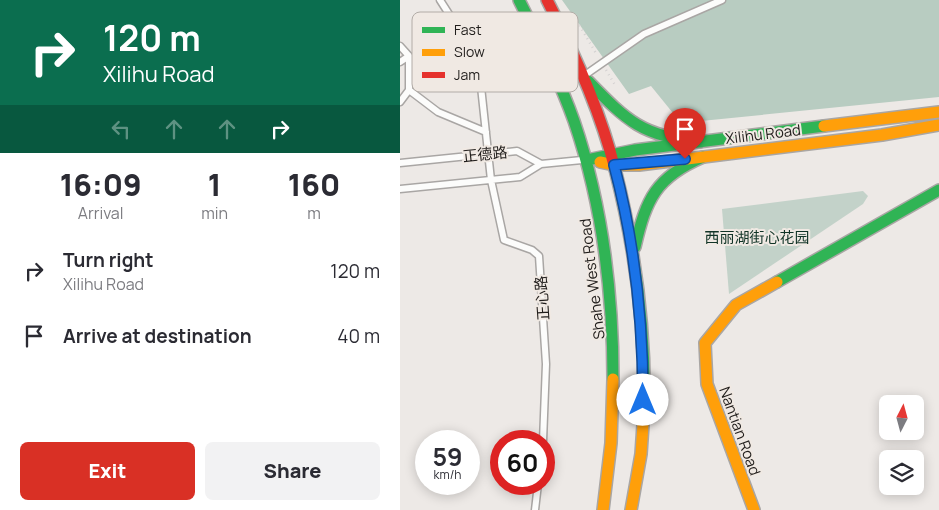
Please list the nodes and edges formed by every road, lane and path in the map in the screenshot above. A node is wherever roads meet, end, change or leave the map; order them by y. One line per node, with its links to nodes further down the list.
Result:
1 (440, 0): 5 (lane)
2 (520, 0): 6 (main road, Shahe West Road)
3 (546, 0): 7 (main road)
4 (722, 0): 12 (lane)
5 (448, 12)
6 (526, 12)
7 (552, 12)
8 (578, 23): 12 (path)
9 (400, 46): 10 (lane)
10 (409, 56): 11 (lane); 16 (lane)
11 (400, 62)
12 (602, 63): 14 (lane); 15 (path)
13 (578, 68): 14 (main road)
14 (582, 77): 23 (main road); 26 (main road)
15 (616, 88)
16 (409, 90): 19 (lane); 22 (lane)
17 (482, 92): 22 (lane)
18 (564, 92): 27 (main road, Shahe West Road)
19 (400, 102)
20 (939, 112): 23 (main road, Xilihu Road)
21 (939, 125): 25 (main road, Xilihu Road)
22 (486, 132): 24 (lane)
23 (701, 142): 26 (main road, Xilihu Road)
24 (488, 154): 28 (lane, 正德路); 29 (lane, 正德路); 30 (lane)
25 (702, 157): 26 (main road, Xilihu Road); 33 (main road)
26 (612, 159): 27 (main road, Xilihu Road); 33 (main road)
27 (587, 160): 29 (lane); 37 (main road, Shahe West Road)
28 (400, 163)
29 (541, 164): 30 (lane, 正德路)
30 (491, 180): 31 (lane, 正德路); 34 (lane, 正心路)
31 (400, 189)
32 (939, 190): 39 (main road, Nantian Road)
33 (634, 253): 38 (main road)
34 (543, 430)
35 (537, 495): 36 (lane)
36 (535, 510)
37 (603, 510)
38 (631, 510)
39 (754, 510)

